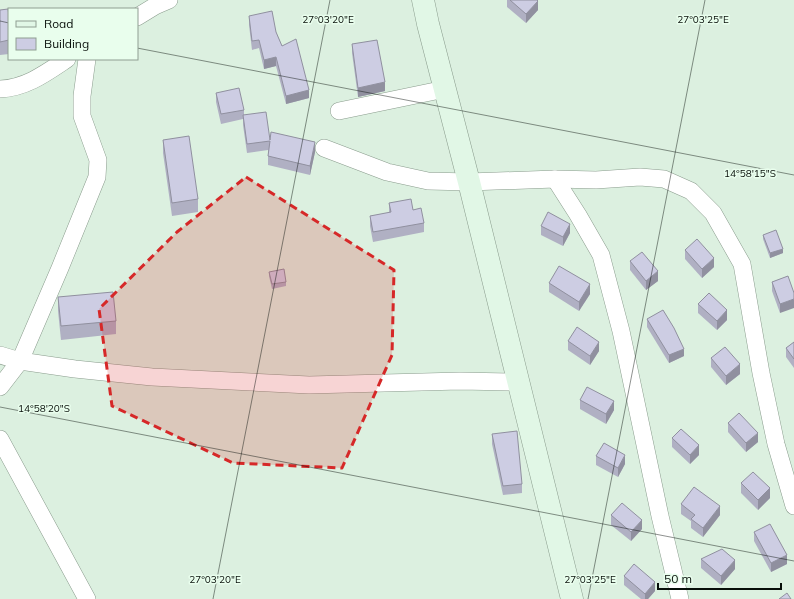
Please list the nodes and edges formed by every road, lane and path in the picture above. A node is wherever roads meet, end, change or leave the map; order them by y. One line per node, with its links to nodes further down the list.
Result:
1 (170, 0): 3 (street)
2 (423, 0): 7 (street)
3 (138, 16)
4 (65, 60): 6 (street)
5 (87, 60): 13 (street)
6 (0, 89)
7 (445, 89): 8 (street); 11 (street)
8 (339, 111)
9 (324, 148): 11 (street)
10 (555, 179): 11 (street); 17 (street); 20 (street)
11 (469, 182): 14 (street)
12 (0, 355): 13 (street)
13 (20, 361): 14 (street); 15 (street)
14 (517, 382): 19 (street)
15 (0, 387)
16 (0, 439): 18 (street)
17 (794, 506)
18 (87, 599)
19 (572, 599)
20 (680, 599)

